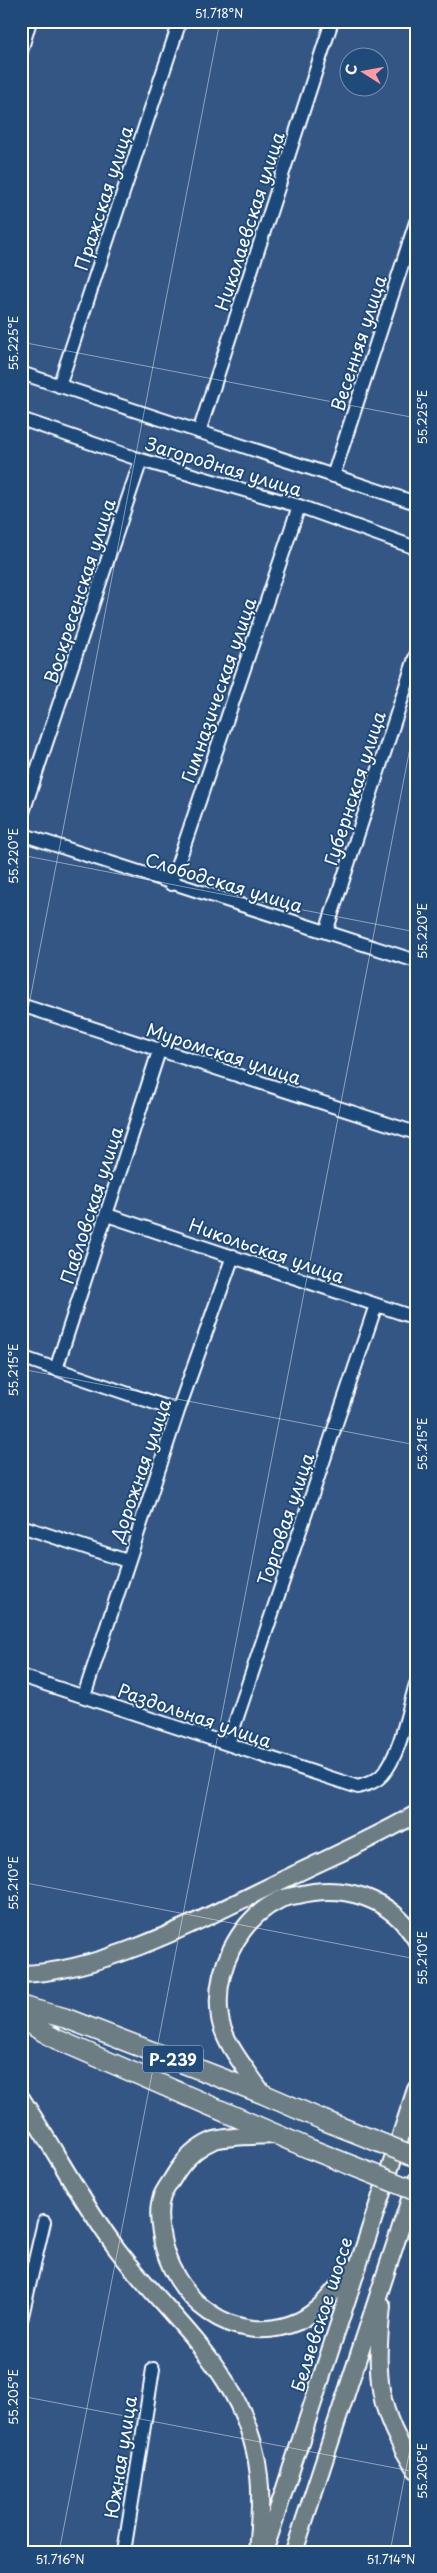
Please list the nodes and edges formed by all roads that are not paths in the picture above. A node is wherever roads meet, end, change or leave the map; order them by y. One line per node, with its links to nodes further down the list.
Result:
1 (30, 21): 4 (street)
2 (180, 21): 7 (street, Пражская улица)
3 (332, 21): 9 (street, Николаевская улица)
4 (21, 51)
5 (416, 222): 11 (street, Весенняя улица)
6 (21, 373): 7 (street)
7 (59, 386): 9 (street)
8 (21, 418): 10 (street, Загородная улица)
9 (199, 432): 11 (street)
10 (141, 460): 13 (street, Загородная улица); 16 (street, Воскресенская улица)
11 (333, 476): 12 (street)
12 (416, 503)
13 (298, 506): 14 (street, Загородная улица); 18 (street, Гимназическая улица)
14 (416, 548)
15 (416, 655): 19 (street, Губернская улица)
16 (21, 818)
17 (21, 834): 18 (street, Слободская улица)
18 (171, 884): 19 (street, Слободская улица)
19 (326, 932): 20 (street, Слободская улица)
20 (416, 961)
21 (21, 1005): 22 (street, Муромская улица)
22 (159, 1051): 23 (street, Муромская улица); 24 (street, Павловская улица)
23 (416, 1133)
24 (107, 1215): 25 (street, Никольская улица); 29 (street, Павловская улица)
25 (232, 1256): 26 (street, Никольская улица); 30 (street, Дорожная улица)
26 (376, 1305): 27 (street, Никольская улица); 36 (street, Торговая улица)
27 (416, 1318)
28 (21, 1357): 29 (street)
29 (56, 1369): 30 (street)
30 (178, 1411): 32 (street, Дорожная улица)
31 (21, 1526): 32 (street)
32 (127, 1561): 35 (street, Дорожная улица)
33 (21, 1676): 35 (street, Раздольная улица)
34 (416, 1684): 36 (street, Раздольная улица)
35 (84, 1696): 36 (street, Раздольная улица)
36 (228, 1744)
37 (416, 1814): 39 (main road)
38 (416, 1940): 43 (main road)
39 (21, 1974)
40 (21, 2006): 43 (highway, Р-239)
41 (21, 2019): 45 (highway, Р-239)
42 (416, 2089): 50 (main road, Беляевское шоссе)
43 (263, 2094): 46 (highway, Р-239, bridge)
44 (21, 2098): 56 (main road)
45 (273, 2135): 48 (highway, Р-239, bridge); 50 (main road)
46 (416, 2157)
47 (416, 2180): 51 (main road)
48 (416, 2191)
49 (44, 2222): 52 (street)
50 (359, 2261): 57 (main road, Беляевское шоссе)
51 (385, 2276): 54 (main road); 58 (main road)
52 (21, 2320)
53 (153, 2368): 55 (street, Южная улица)
54 (416, 2470)
55 (124, 2552)
56 (257, 2552)
57 (264, 2552)
58 (294, 2552)

